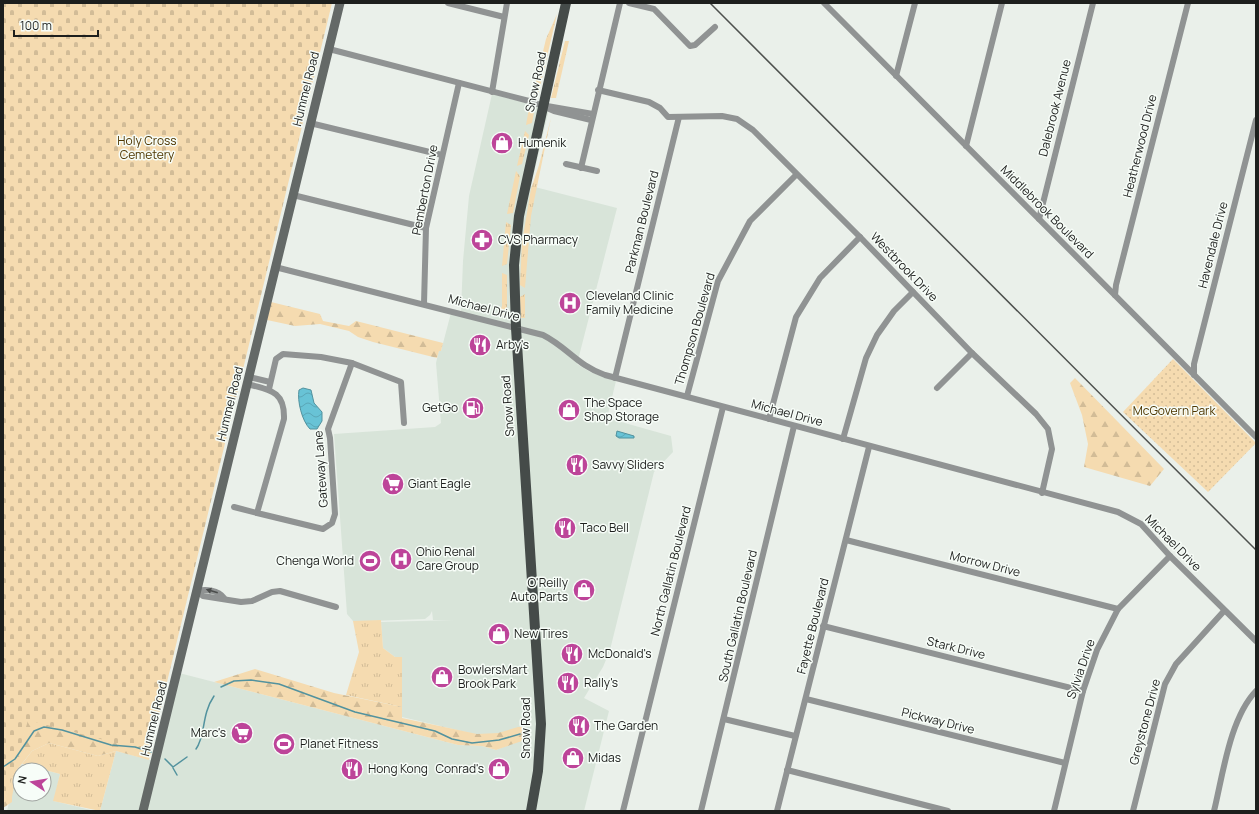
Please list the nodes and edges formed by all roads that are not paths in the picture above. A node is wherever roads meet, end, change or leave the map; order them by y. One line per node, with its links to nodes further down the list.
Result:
1 (340, 3): 14 (street, Hummel Road)
2 (448, 3): 12 (street)
3 (507, 3): 12 (street)
4 (566, 3): 19 (main road, Snow Road)
5 (620, 3): 17 (street)
6 (629, 3): 13 (street)
7 (915, 3): 15 (street)
8 (1002, 3): 24 (street)
9 (1093, 3): 31 (street, Dalebrook Avenue)
10 (1188, 3): 36 (street, Heatherwood Drive)
11 (827, 4): 15 (street, Middlebrook Boulevard)
12 (504, 17): 18 (street)
13 (715, 27)
14 (329, 49): 16 (street); 23 (street, Hummel Road)
15 (896, 76): 24 (street, Middlebrook Boulevard)
16 (459, 83): 18 (street); 25 (street, Pemberton Drive)
17 (598, 90): 20 (street); 21 (street)
18 (492, 92): 19 (street)
19 (543, 105): 20 (street); 38 (main road, Snow Road)
20 (592, 117): 27 (street)
21 (679, 117): 29 (street, Westbrook Drive); 42 (street, Parkman Boulevard)
22 (1256, 120): 41 (street, Havendale Drive)
23 (310, 123): 25 (street); 30 (street, Hummel Road)
24 (966, 146): 31 (street, Middlebrook Boulevard)
25 (442, 155): 32 (street, Pemberton Drive)
26 (566, 164): 27 (street)
27 (581, 168): 28 (street)
28 (597, 171)
29 (796, 175): 33 (street, Westbrook Drive); 47 (street, Thompson Boulevard)
30 (293, 195): 32 (street); 34 (street, Hummel Road)
31 (1039, 219): 36 (street, Middlebrook Boulevard)
32 (426, 228): 37 (street, Pemberton Drive)
33 (860, 237): 35 (street, Westbrook Drive); 49 (street)
34 (275, 267): 37 (street, Michael Drive); 43 (street, Hummel Road)
35 (913, 292): 39 (street, Westbrook Drive); 53 (street)
36 (1115, 295): 41 (street, Middlebrook Boulevard)
37 (424, 304): 38 (street, Michael Drive)
38 (516, 328): 42 (street, Michael Drive); 74 (main road, Snow Road)
39 (972, 353): 45 (street); 55 (street, Westbrook Drive)
40 (352, 363): 44 (street); 50 (street); 57 (street, Gateway Lane)
41 (1194, 375): 52 (street, Middlebrook Boulevard)
42 (615, 378): 47 (street, Michael Drive)
43 (248, 381): 44 (street); 46 (street); 60 (street, Hummel Road)
44 (270, 382): 46 (street)
45 (937, 388)
46 (269, 389): 57 (street)
47 (687, 396): 48 (street, Michael Drive)
48 (723, 407): 49 (street, Michael Drive); 75 (street, North Gallatin Boulevard)
49 (769, 419): 51 (street, Michael Drive)
50 (404, 423)
51 (794, 426): 53 (street, Michael Drive); 69 (street, South Gallatin Boulevard)
52 (1256, 437)
53 (843, 439): 54 (street, Michael Drive)
54 (869, 447): 55 (street, Michael Drive); 58 (street, Fayette Boulevard)
55 (1042, 492): 59 (street, Michael Drive)
56 (234, 507): 57 (street, Gateway Lane)
57 (257, 513)
58 (846, 540): 62 (street, Morrow Drive); 64 (street, Fayette Boulevard)
59 (1170, 556): 62 (street, Sylvia Drive); 63 (street, Michael Drive)
60 (197, 591): 61 (street); 73 (street, Hummel Road)
61 (336, 607)
62 (1118, 609): 66 (street, Sylvia Drive)
63 (1224, 611): 65 (street, Michael Drive); 80 (street, Greystone Drive)
64 (823, 626): 66 (street, Stark Drive); 68 (street, Fayette Boulevard)
65 (1256, 641)
66 (1083, 691): 71 (street, Sylvia Drive)
67 (1256, 691): 81 (street)
68 (806, 699): 70 (street, Fayette Boulevard); 71 (street, Pickway Drive)
69 (724, 720): 70 (street); 76 (street, South Gallatin Boulevard)
70 (795, 736): 72 (street, Fayette Boulevard)
71 (1065, 763): 79 (street, Sylvia Drive)
72 (787, 770): 77 (street, Fayette Boulevard); 78 (street)
73 (144, 811)
74 (531, 811)
75 (623, 811)
76 (701, 811)
77 (777, 811)
78 (948, 811)
79 (1054, 811)
80 (1133, 811)
81 (1214, 811)

